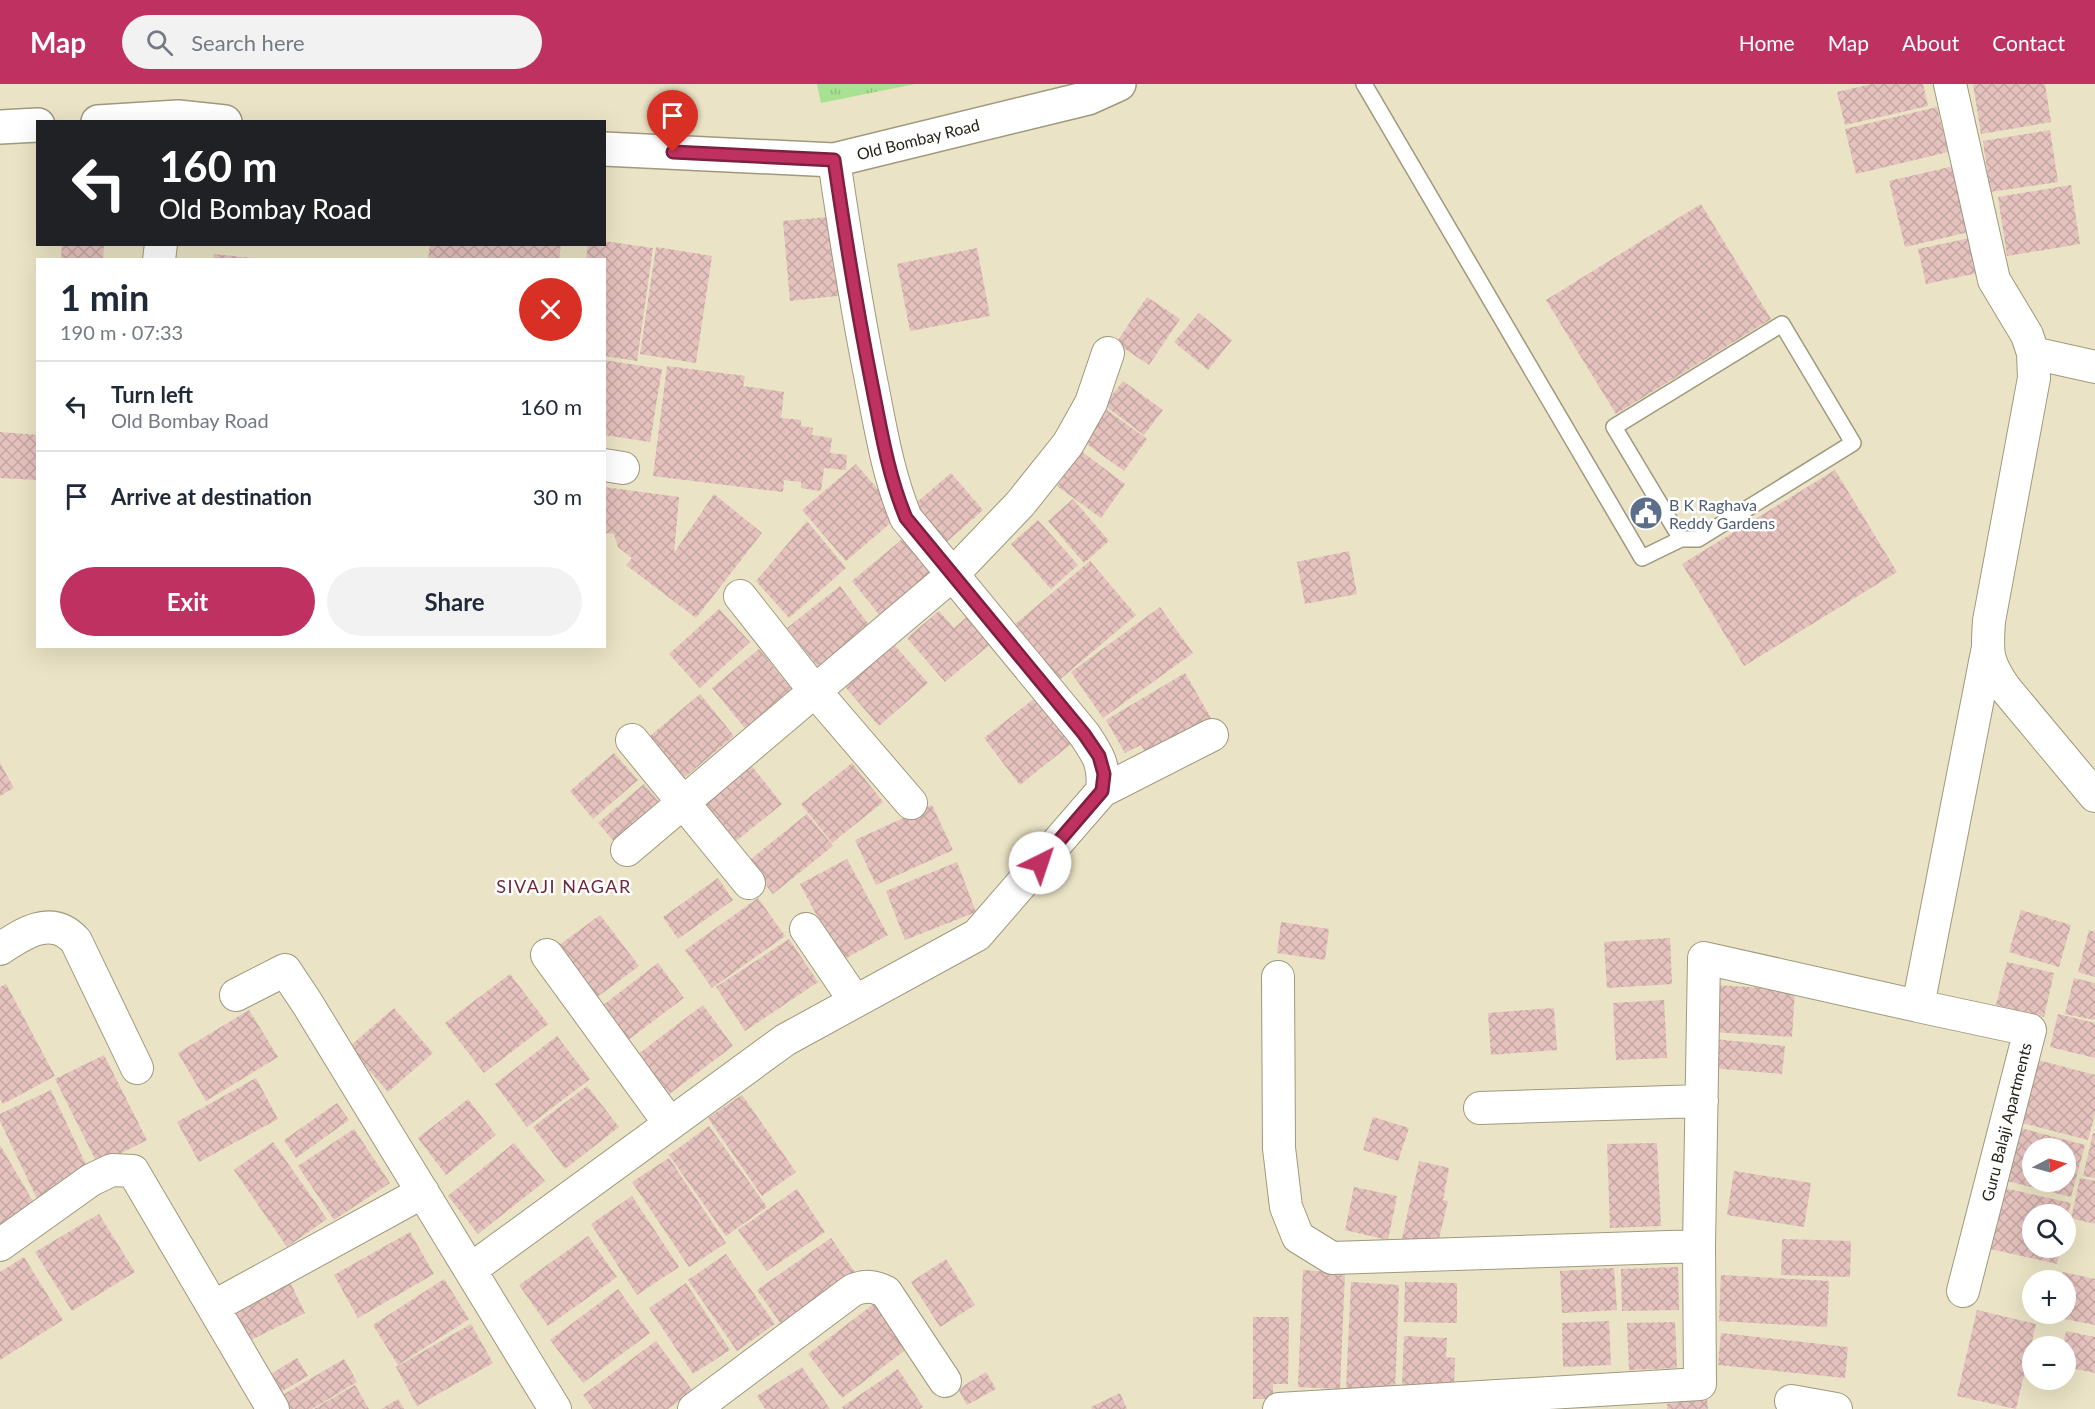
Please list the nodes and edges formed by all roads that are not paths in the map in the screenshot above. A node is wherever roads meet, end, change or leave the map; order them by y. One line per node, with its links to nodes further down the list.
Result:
1 (1119, 84): 10 (main road, Old Bombay Road)
2 (1364, 84): 14 (lane)
3 (1950, 84): 12 (street)
4 (178, 119): 5 (main road); 6 (main road)
5 (151, 120)
6 (194, 120)
7 (36, 125): 8 (main road)
8 (0, 127)
9 (606, 149): 10 (main road, Old Bombay Road)
10 (834, 160): 15 (street)
11 (1108, 353): 15 (street)
12 (2033, 353): 13 (street); 17 (street)
13 (2095, 367)
14 (1681, 539): 14 (lane)
15 (952, 575): 18 (street); 21 (street)
16 (740, 596): 18 (street)
17 (1988, 652): 22 (street); 33 (street)
18 (814, 690): 23 (street); 24 (street)
19 (1212, 735): 21 (street)
20 (632, 740): 23 (street)
21 (1102, 791): 32 (street)
22 (2095, 796)
23 (681, 802): 25 (street); 26 (street)
24 (911, 802)
25 (627, 850)
26 (749, 883)
27 (806, 929): 32 (street)
28 (0, 949): 34 (street)
29 (547, 955): 37 (street)
30 (1278, 977): 40 (street)
31 (236, 996): 38 (street)
32 (855, 1001): 37 (street)
33 (1918, 1006): 35 (street); 42 (street, Guru Balaji Apartments)
34 (137, 1068)
35 (1702, 1101): 36 (street); 40 (street)
36 (1480, 1108)
37 (670, 1124): 41 (street)
38 (423, 1192): 41 (street); 43 (street)
39 (0, 1245): 43 (street)
40 (1699, 1246): 49 (street)
41 (471, 1270): 47 (street)
42 (1963, 1291)
43 (213, 1307): 46 (street)
44 (945, 1381): 48 (street)
45 (1791, 1401): 50 (street)
46 (273, 1409)
47 (555, 1409)
48 (694, 1409)
49 (1279, 1409)
50 (1836, 1409)

